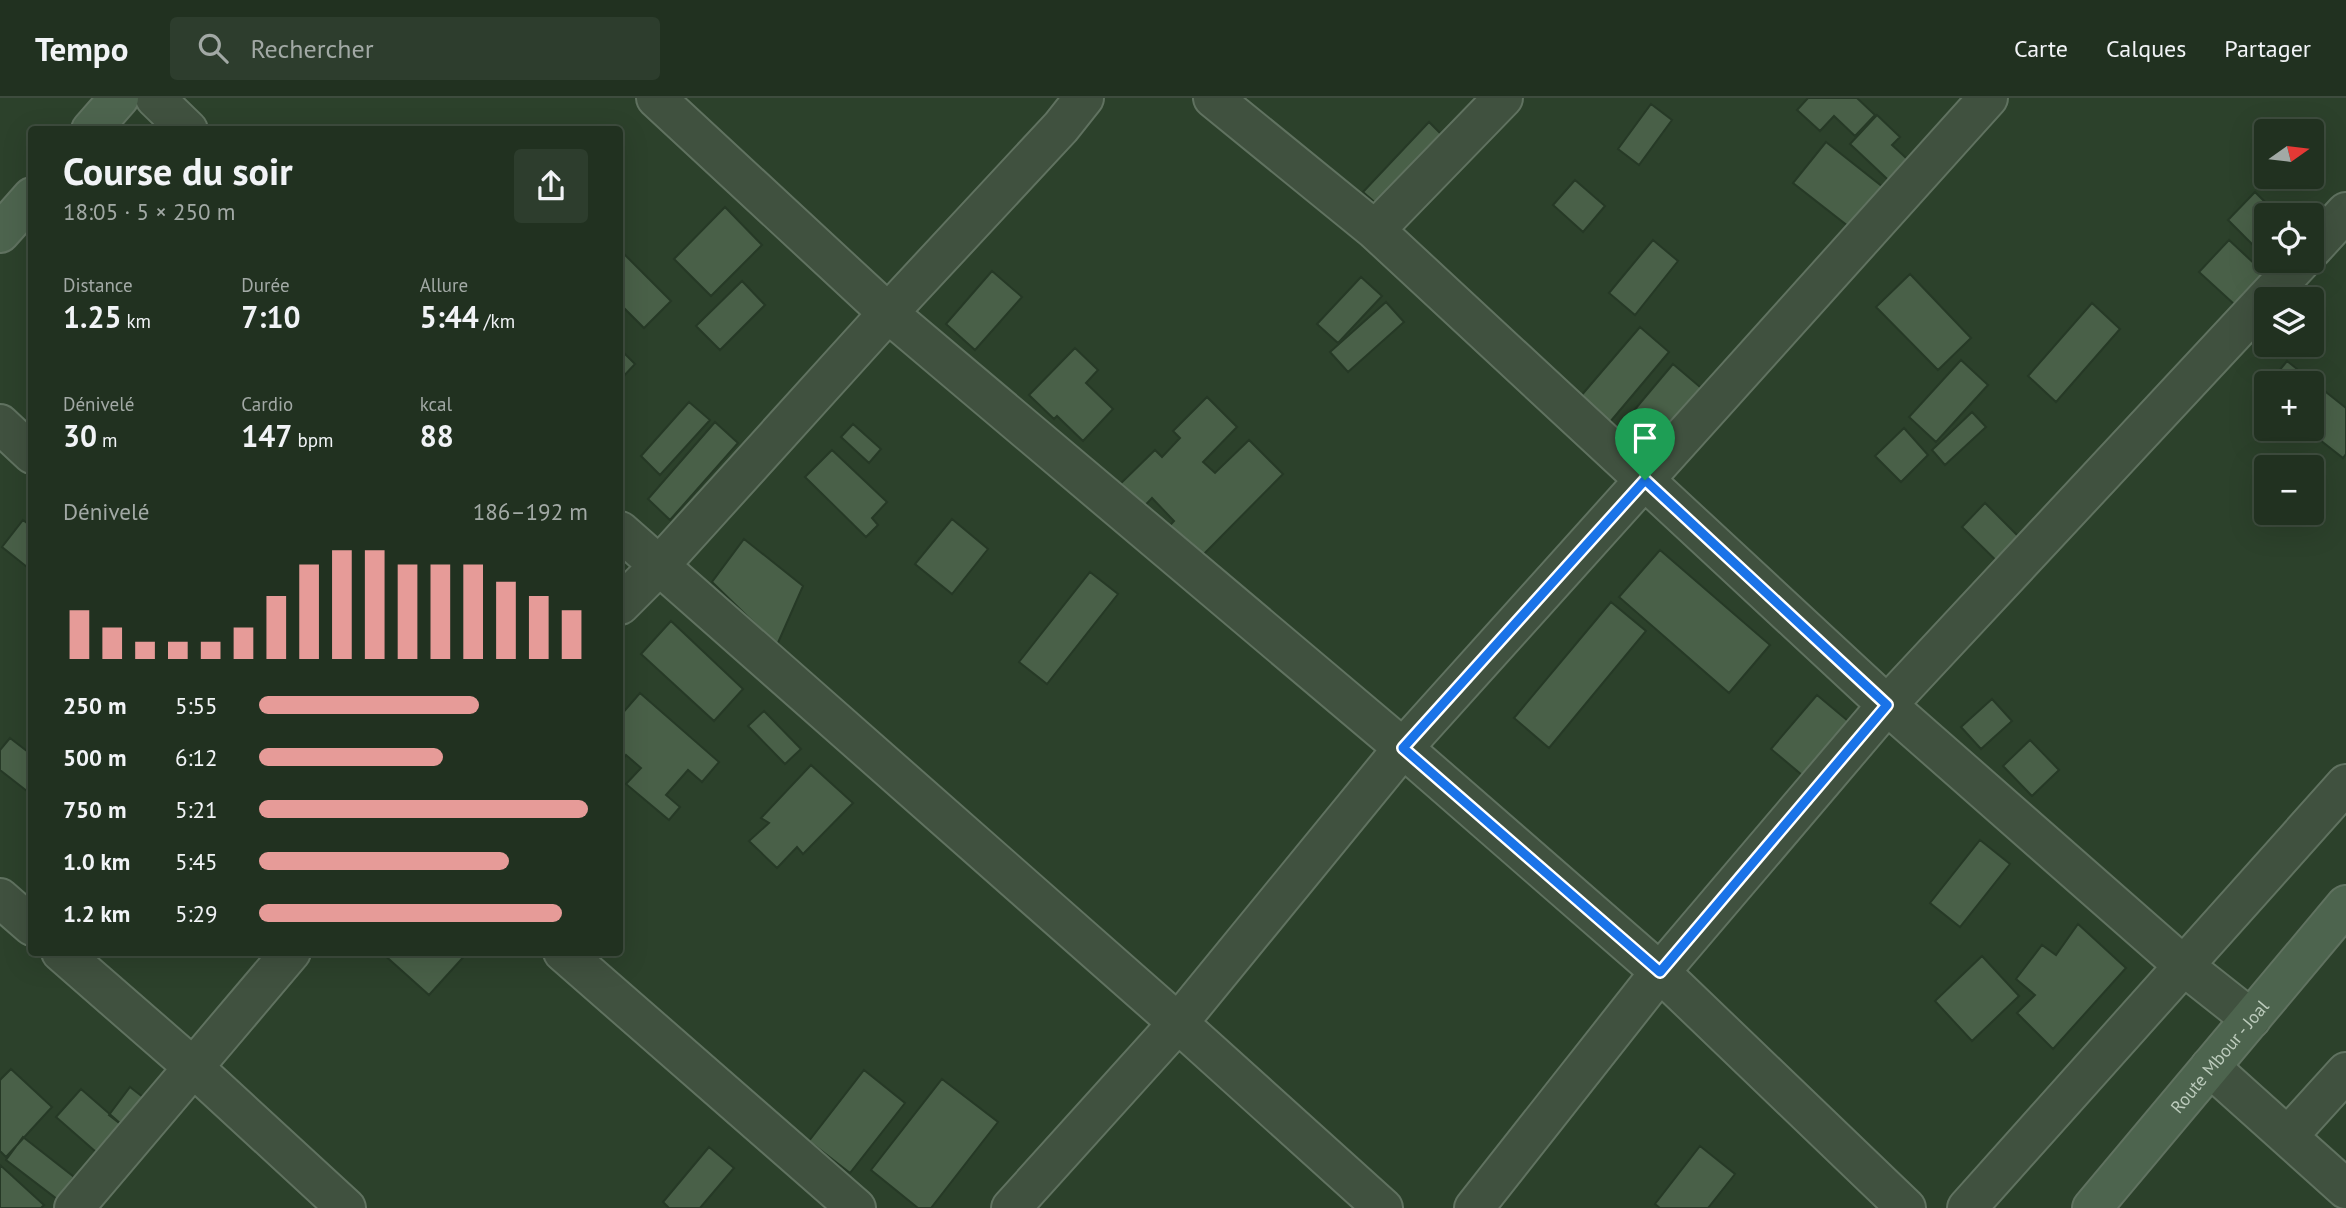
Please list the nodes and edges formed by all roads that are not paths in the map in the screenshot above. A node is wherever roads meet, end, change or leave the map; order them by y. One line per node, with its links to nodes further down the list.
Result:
1 (119, 98): 8 (main road)
2 (155, 98): 9 (street)
3 (656, 98): 16 (street)
4 (1084, 98): 16 (street)
5 (1213, 98): 12 (street)
6 (1503, 98): 12 (street)
7 (1988, 98): 19 (street)
8 (94, 126)
9 (184, 126)
10 (28, 202): 13 (main road)
11 (2346, 212): 14 (street)
12 (1375, 230): 19 (street)
13 (0, 233)
14 (2324, 236)
15 (2290, 273): 23 (street)
16 (888, 313): 21 (street); 24 (street)
17 (0, 424): 18 (street)
18 (28, 450)
19 (1645, 480): 23 (street); 24 (street)
20 (623, 534): 21 (street)
21 (658, 567): 22 (street); 35 (street)
22 (623, 602)
23 (1887, 705): 32 (street); 33 (street)
24 (1403, 748): 33 (street); 35 (street)
25 (2346, 784): 32 (street)
26 (0, 898): 28 (street)
27 (2346, 905): 34 (main road, Route Mbour - Joal)
28 (28, 922)
29 (66, 956): 37 (street)
30 (288, 956): 37 (street)
31 (568, 956): 43 (street)
32 (2184, 966): 34 (street); 48 (street)
33 (1660, 972): 46 (street); 47 (street)
34 (2251, 1019): 36 (main road, Route Mbour - Joal)
35 (1178, 1023): 44 (street); 45 (street)
36 (2210, 1067): 39 (street); 49 (main road, Route Mbour - Joal)
37 (194, 1068): 41 (street); 42 (street)
38 (2346, 1072): 39 (street)
39 (2288, 1136): 40 (street)
40 (2346, 1189)
41 (74, 1208)
42 (346, 1208)
43 (856, 1208)
44 (1011, 1208)
45 (1383, 1208)
46 (1474, 1208)
47 (1906, 1208)
48 (1967, 1208)
49 (2092, 1208)

